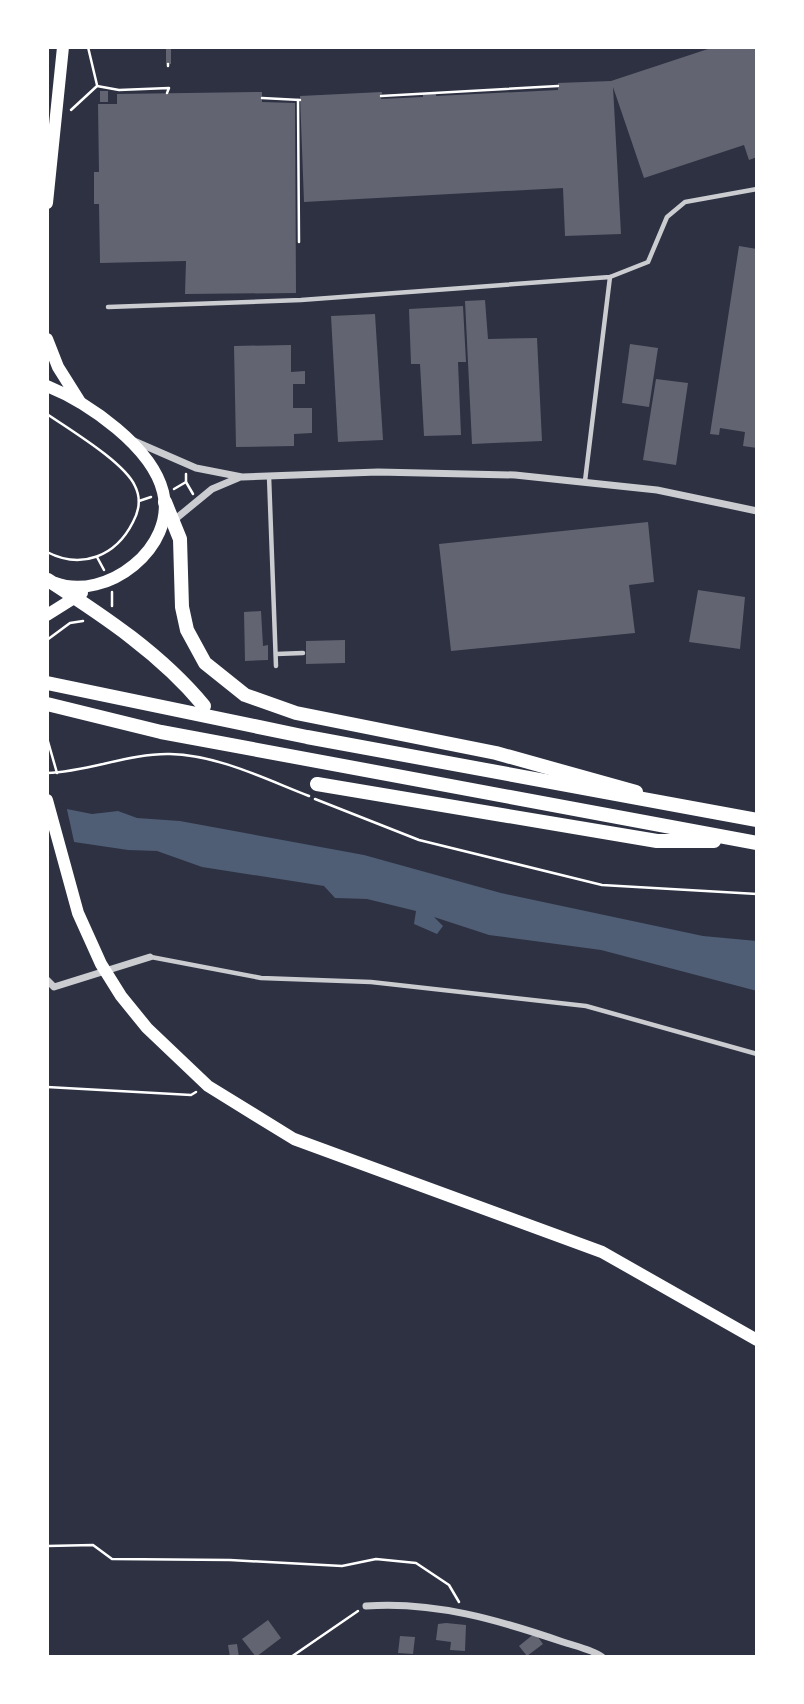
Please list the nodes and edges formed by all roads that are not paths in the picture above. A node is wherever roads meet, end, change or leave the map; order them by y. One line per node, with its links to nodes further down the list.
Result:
1 (63, 47): 3 (main road)
2 (757, 189): 4 (lane)
3 (47, 204)
4 (610, 277): 5 (lane); 12 (lane)
5 (108, 307)
6 (47, 339): 8 (main road)
7 (47, 386): 8 (main road)
8 (88, 410): 9 (main road)
9 (129, 440): 11 (street); 13 (main road)
10 (269, 476): 11 (street); 12 (street); 22 (lane)
11 (243, 477): 15 (street)
12 (585, 481): 14 (street)
13 (164, 502): 15 (main road); 16 (main road)
14 (757, 511)
15 (173, 521): 16 (street); 29 (main road)
16 (149, 547): 18 (main road)
17 (48, 580): 18 (main road); 19 (main road)
18 (95, 584): 19 (main road)
19 (75, 597): 20 (main road); 26 (main road)
20 (47, 615)
21 (303, 653): 22 (lane)
22 (276, 654): 23 (lane)
23 (276, 666)
24 (47, 683): 29 (main road)
25 (47, 704): 31 (main road)
26 (204, 706)
27 (317, 784): 31 (main road)
28 (47, 800): 35 (main road)
29 (667, 803): 30 (main road)
30 (757, 820)
31 (752, 842)
32 (150, 957): 33 (street); 34 (lane)
33 (47, 980)
34 (757, 1054)
35 (757, 1340)
36 (366, 1606): 37 (street)
37 (604, 1656)

